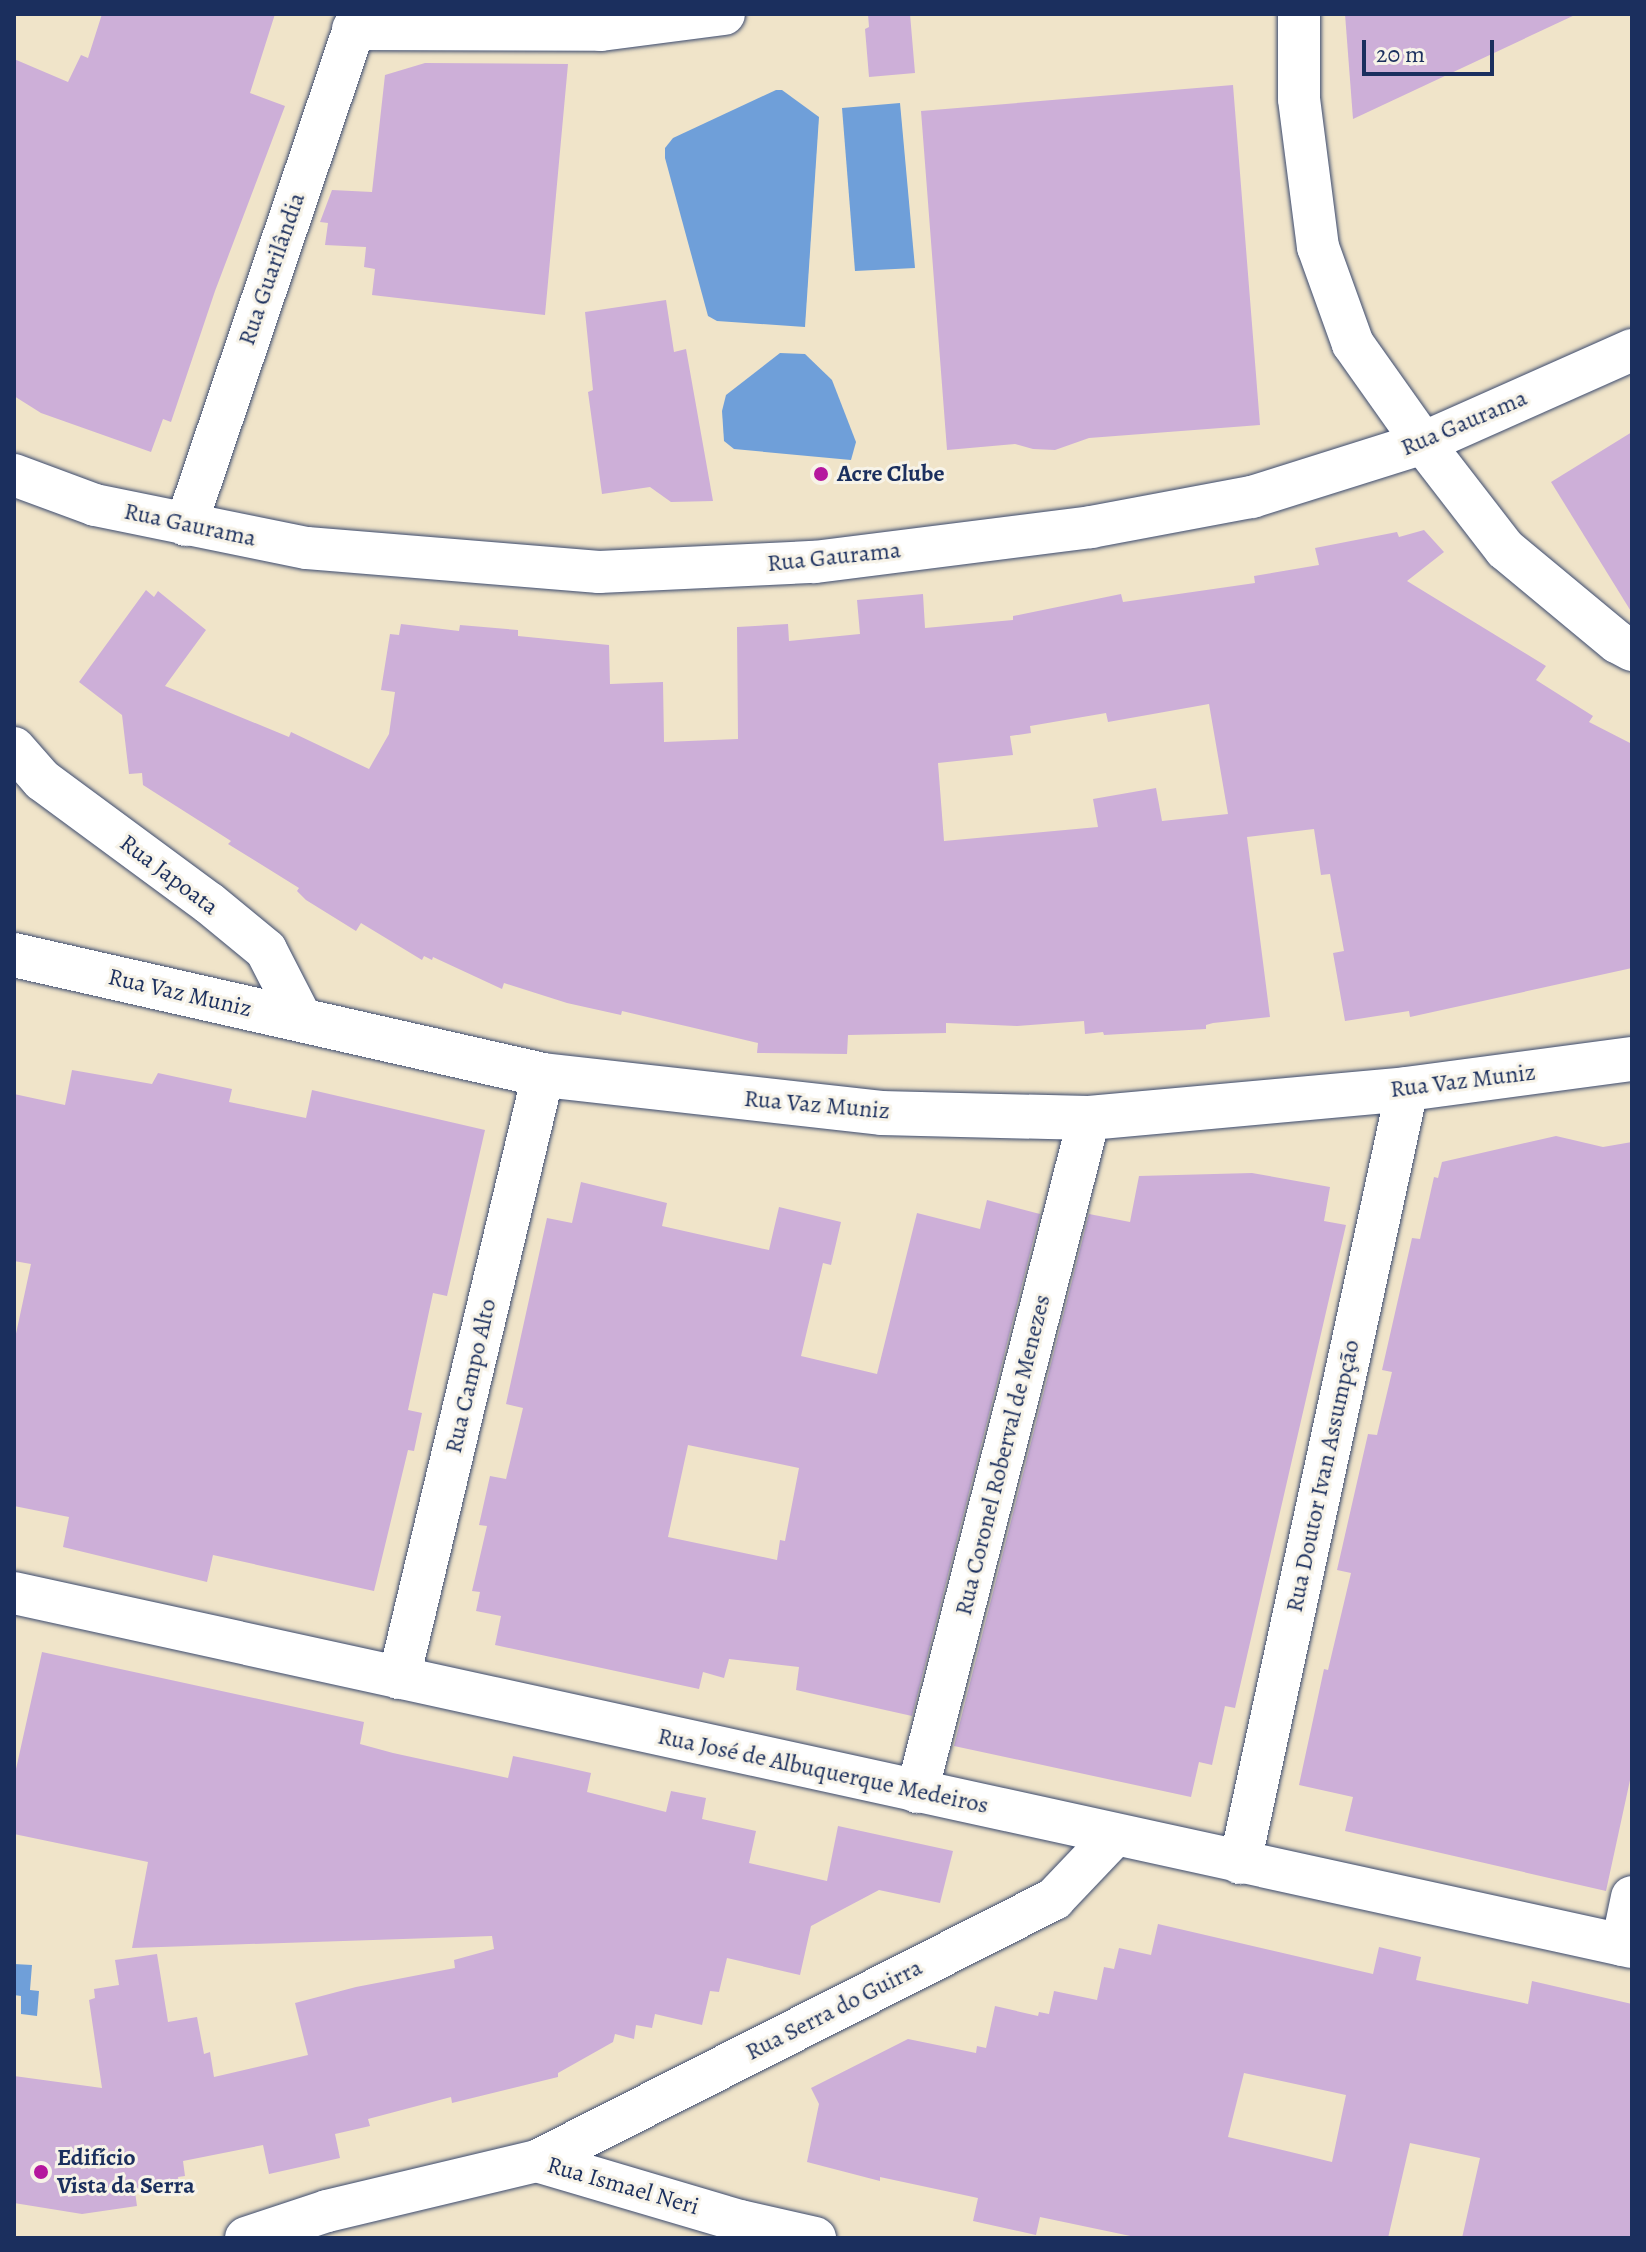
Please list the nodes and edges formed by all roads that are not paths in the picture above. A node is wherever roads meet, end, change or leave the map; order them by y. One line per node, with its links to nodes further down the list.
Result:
1 (724, 14): 3 (street)
2 (1299, 14): 5 (street)
3 (356, 22): 7 (street, Rua Guarilândia)
4 (1632, 350): 5 (street, Rua Gaurama)
5 (1423, 443): 7 (street, Rua Gaurama); 8 (street)
6 (14, 475): 7 (street, Rua Gaurama)
7 (186, 525)
8 (1632, 650)
9 (14, 748): 11 (street, Rua Japoata)
10 (14, 955): 11 (street, Rua Vaz Muniz)
11 (302, 1020): 13 (street, Rua Vaz Muniz)
12 (1632, 1059): 14 (street, Rua Vaz Muniz)
13 (543, 1075): 15 (street, Rua Vaz Muniz); 17 (street, Rua Campo Alto)
14 (1407, 1089): 15 (street, Rua Vaz Muniz); 20 (street, Rua Doutor Ivan Assumpção)
15 (1089, 1118): 18 (street, Rua Coronel Roberval de Menezes)
16 (14, 1593): 17 (street, Rua José de Albuquerque Medeiros)
17 (399, 1678): 18 (street, Rua José de Albuquerque Medeiros)
18 (917, 1792): 19 (street, Rua José de Albuquerque Medeiros)
19 (1114, 1836): 20 (street, Rua José de Albuquerque Medeiros); 23 (street, Rua Serra do Guirra)
20 (1240, 1863): 22 (street, Rua José de Albuquerque Medeiros)
21 (1632, 1897): 22 (street)
22 (1627, 1946)
23 (537, 2161): 24 (street, Rua Ismael Neri); 25 (street, Rua Ismael Neri)
24 (246, 2238)
25 (815, 2238)

